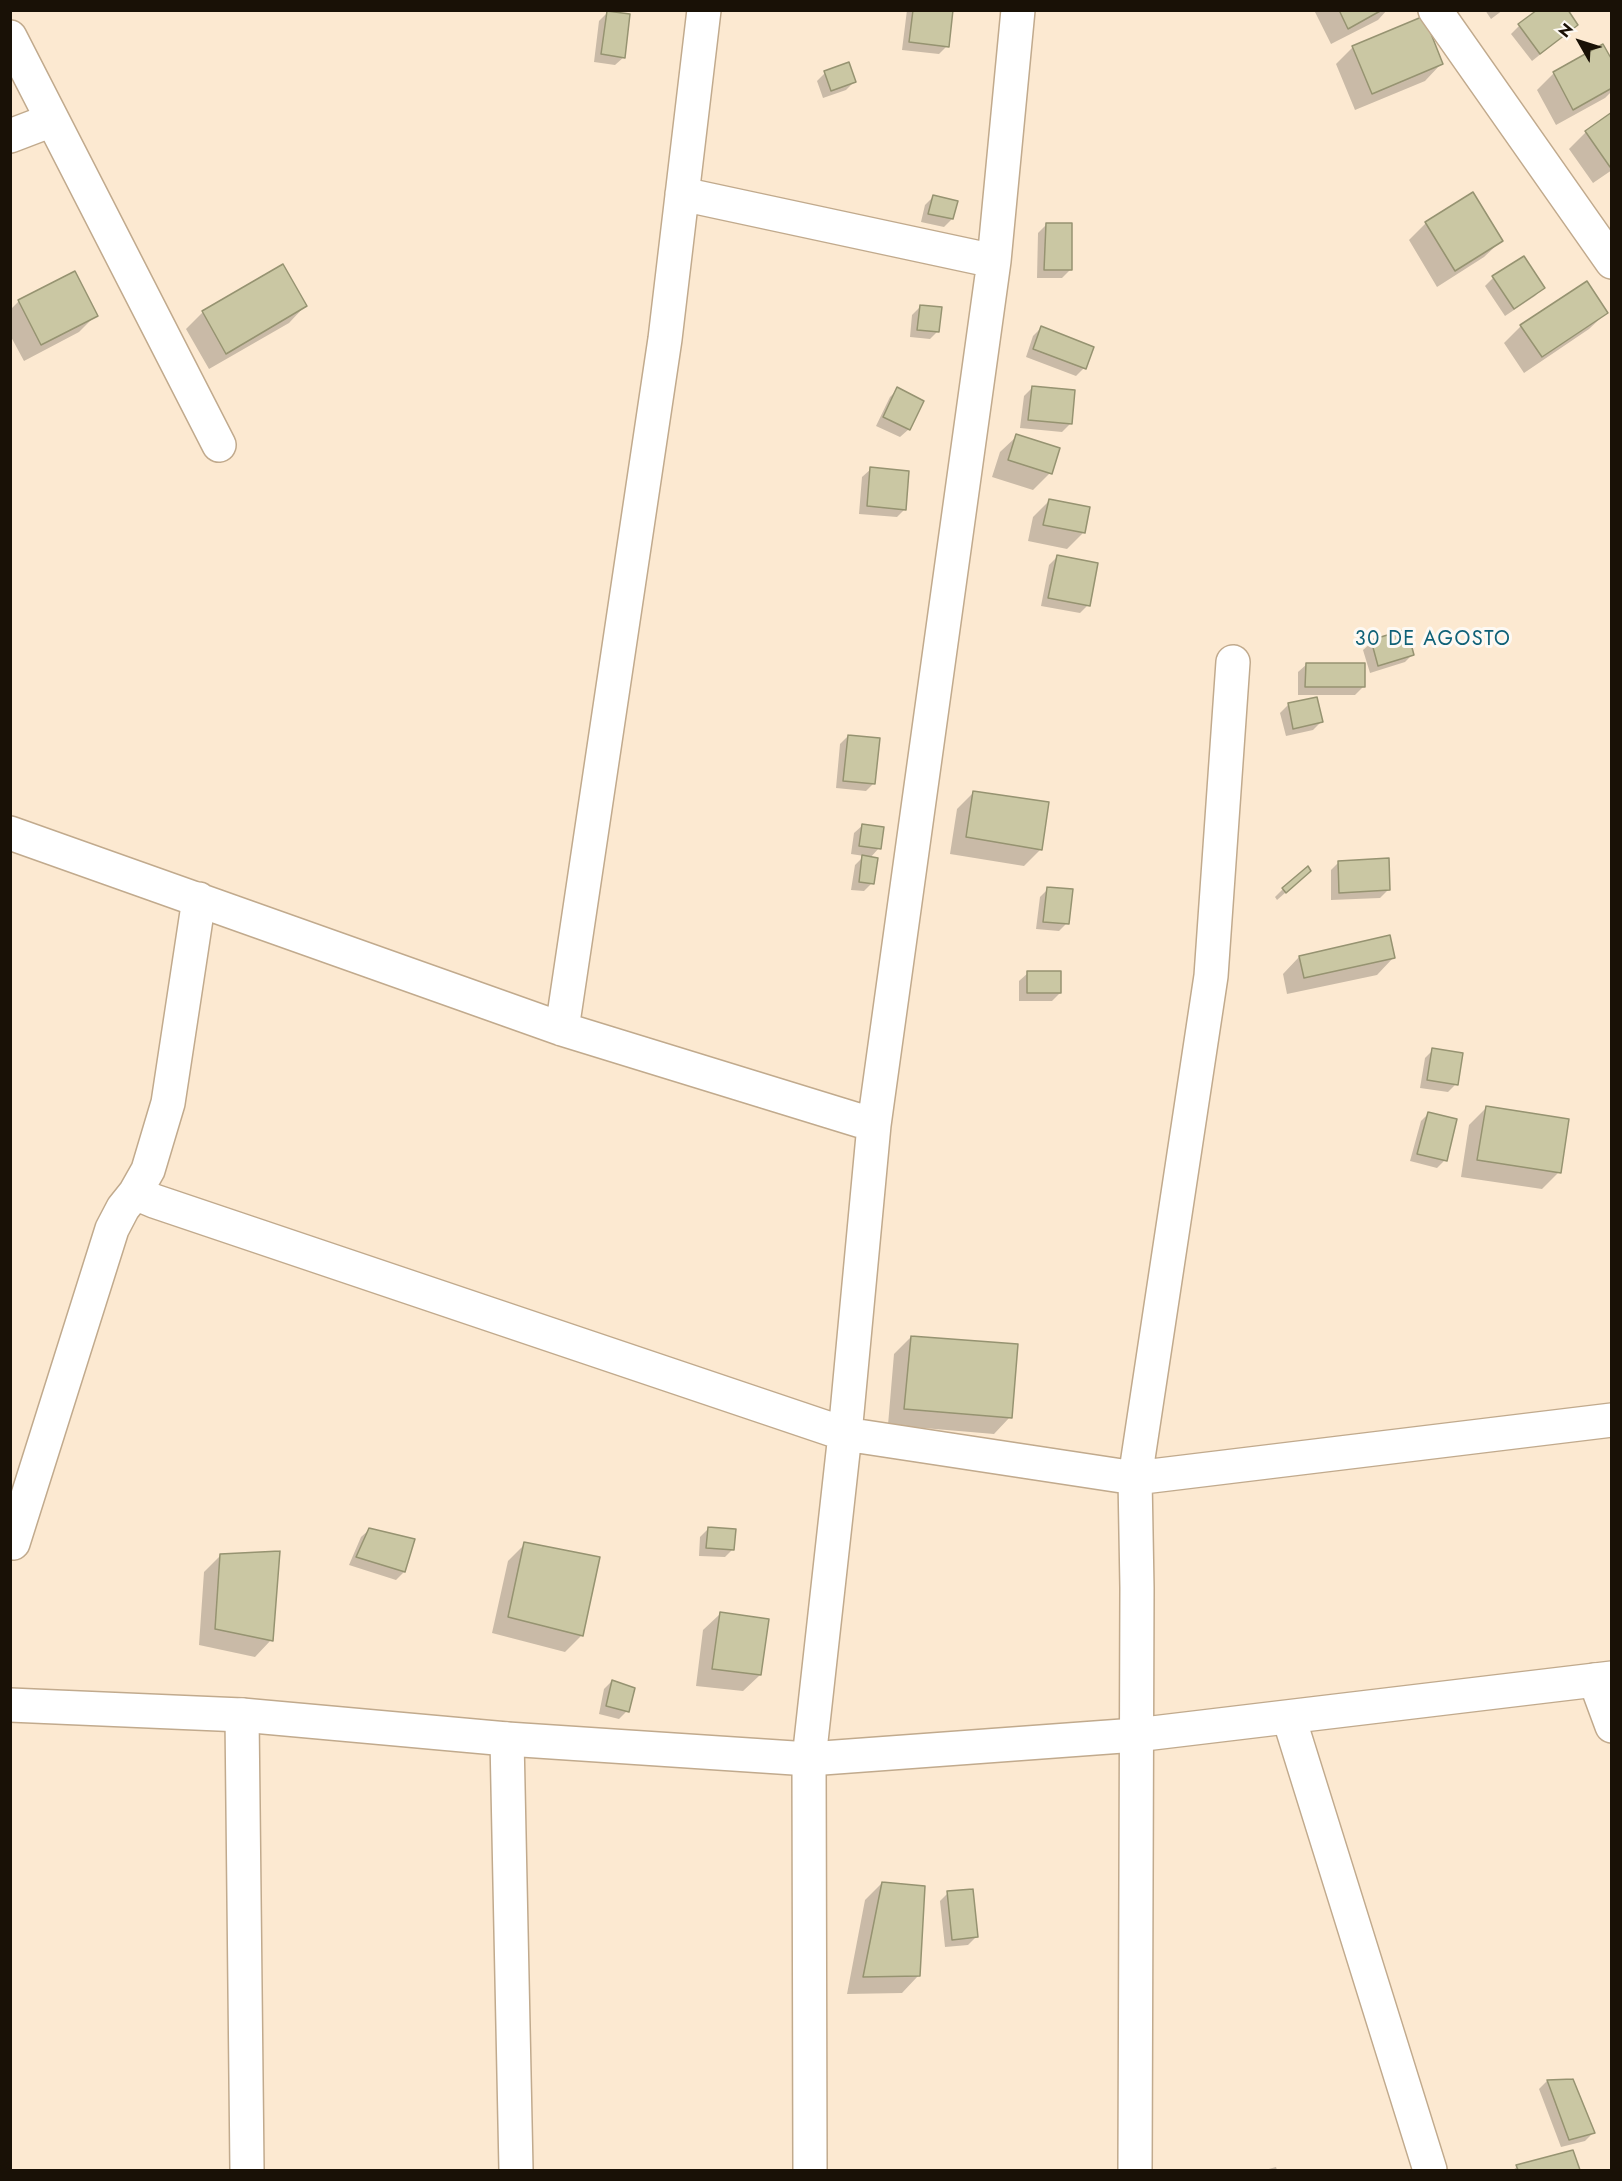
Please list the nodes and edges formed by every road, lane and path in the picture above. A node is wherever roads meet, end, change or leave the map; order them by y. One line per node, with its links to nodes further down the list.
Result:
1 (704, 10): 7 (street)
2 (1018, 10): 8 (street)
3 (1435, 10): 9 (street)
4 (10, 37): 5 (street)
5 (52, 120): 6 (street); 10 (street)
6 (10, 136)
7 (682, 194): 8 (street); 14 (street)
8 (994, 261): 15 (street)
9 (1611, 262)
10 (219, 445)
11 (1233, 662): 19 (street)
12 (10, 832): 13 (street)
13 (199, 899): 14 (street); 16 (street)
14 (562, 1029): 15 (street)
15 (874, 1125): 18 (street)
16 (135, 1193): 18 (street); 20 (street)
17 (1611, 1420): 19 (street)
18 (845, 1434): 19 (street); 28 (street)
19 (1135, 1478): 26 (street)
20 (13, 1543)
21 (1603, 1679): 24 (street); 25 (street)
22 (10, 1705): 23 (street)
23 (242, 1715): 27 (street); 29 (street)
24 (1289, 1718): 26 (street); 33 (street)
25 (1611, 1726)
26 (1136, 1735): 28 (street); 32 (street)
27 (507, 1739): 28 (street); 30 (street)
28 (809, 1759): 31 (street)
29 (247, 2170)
30 (516, 2170)
31 (810, 2170)
32 (1135, 2170)
33 (1430, 2170)

